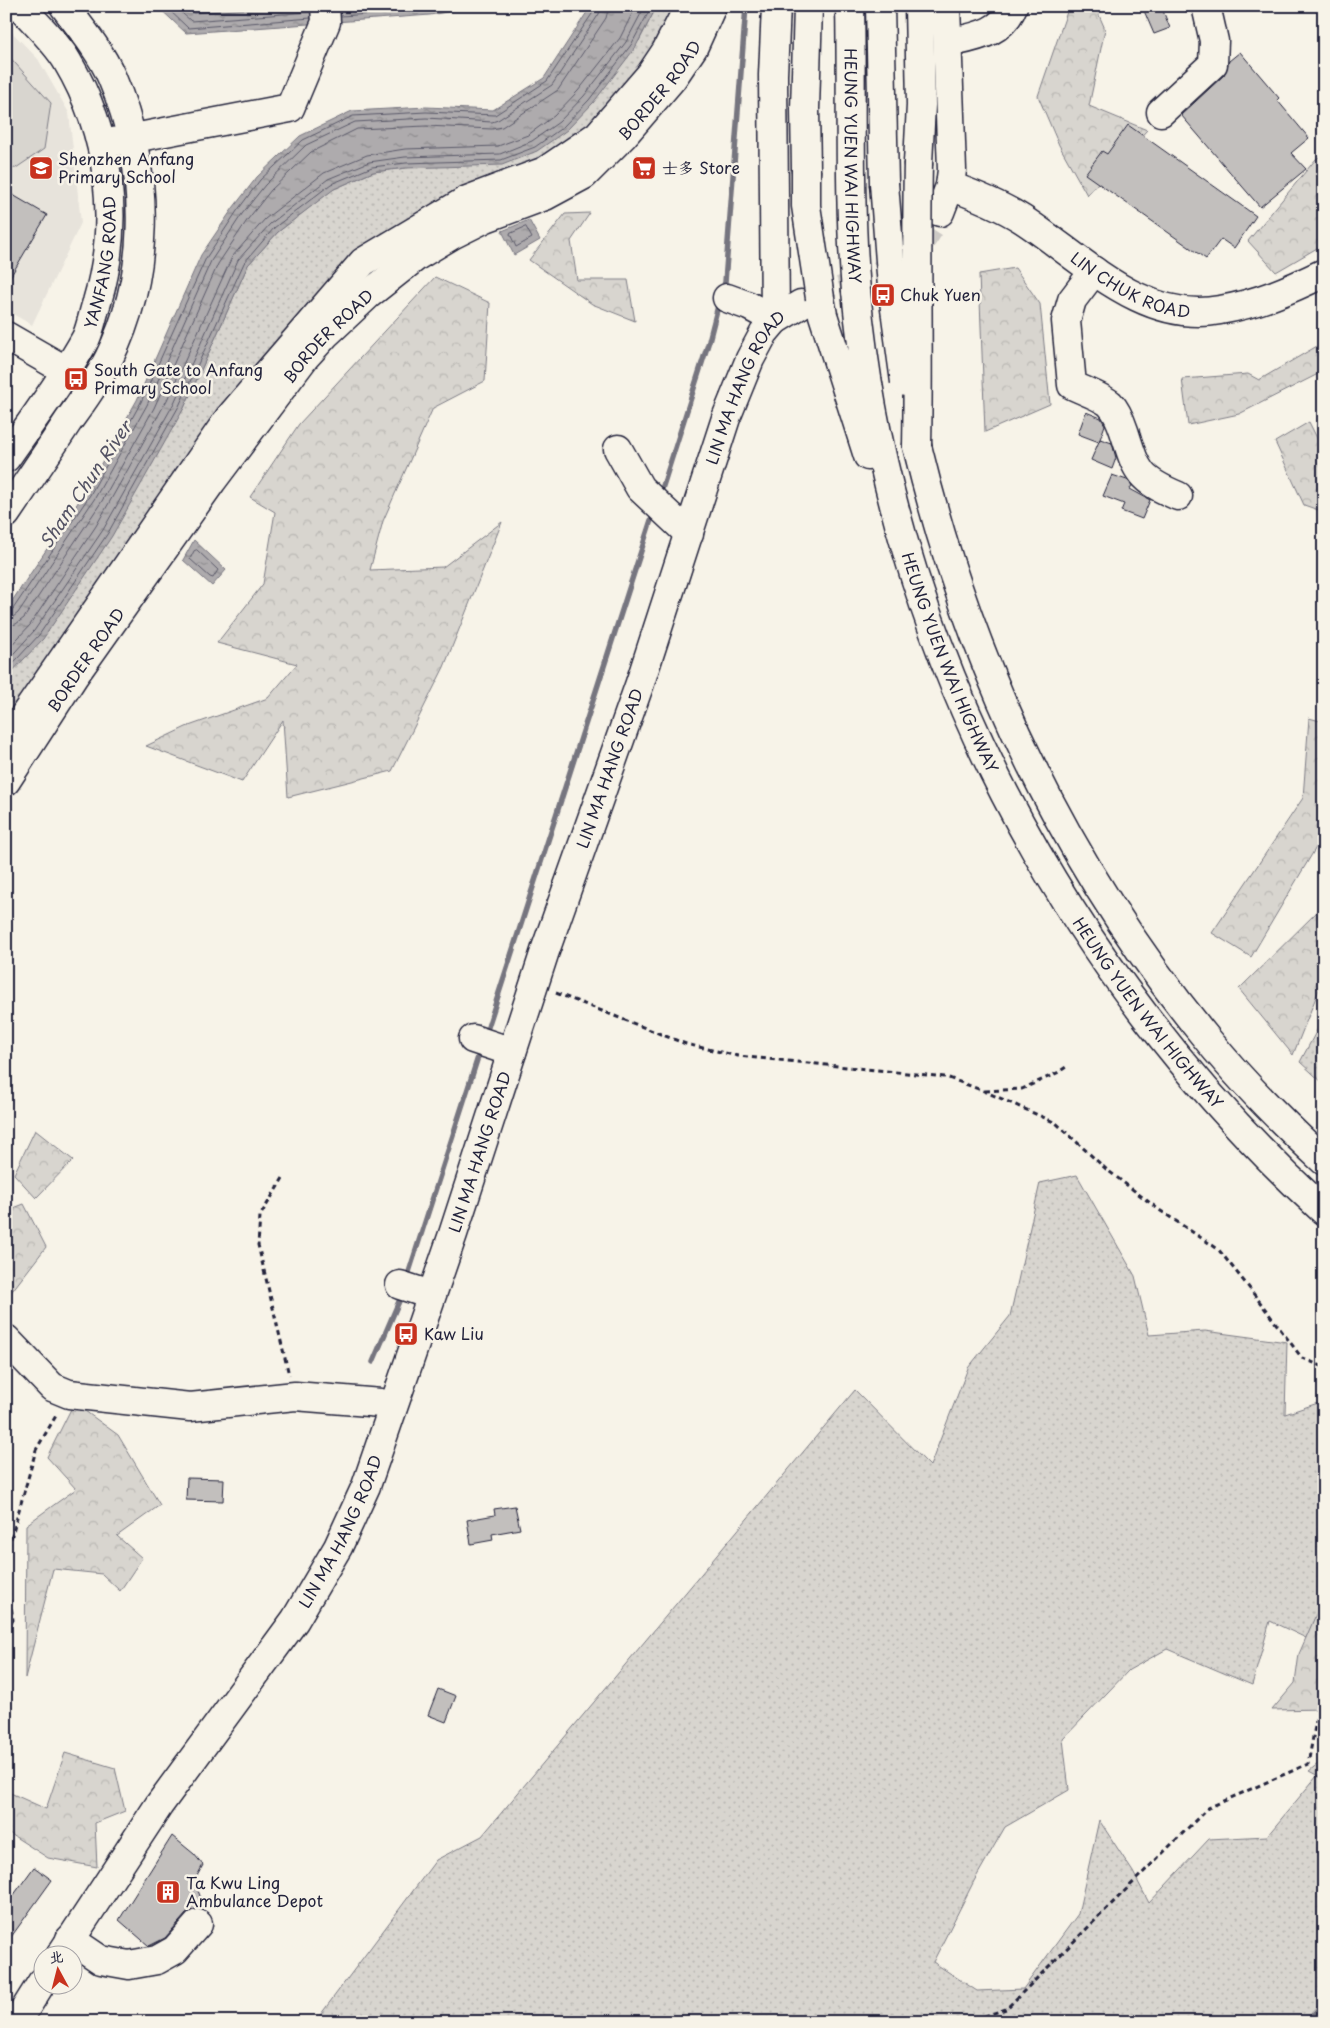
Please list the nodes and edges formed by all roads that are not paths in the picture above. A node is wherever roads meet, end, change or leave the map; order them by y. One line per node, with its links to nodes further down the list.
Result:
1 (20, 6): 17 (main road, YANFANG ROAD)
2 (64, 6): 16 (main road)
3 (325, 6): 16 (main road)
4 (689, 6): 34 (main road)
5 (712, 6): 35 (main road, BORDER ROAD)
6 (776, 6): 24 (main road)
7 (808, 6): 33 (main road, bridge)
8 (850, 6): 33 (main road, HEUNG YUEN WAI HIGHWAY, bridge)
9 (880, 6): 27 (main road, HEUNG YUEN WAI HIGHWAY, bridge)
10 (920, 6): 27 (main road, bridge)
11 (946, 6): 14 (main road)
12 (1013, 6): 14 (main road)
13 (1206, 6): 15 (main road)
14 (948, 43): 18 (main road)
15 (1161, 112)
16 (132, 140): 17 (main road); 31 (main road)
17 (102, 144): 26 (main road, YANFANG ROAD)
18 (950, 186): 19 (main road); 20 (main road, LIN CHUK ROAD)
19 (940, 212)
20 (1094, 271): 21 (main road, LIN CHUK ROAD); 30 (main road)
21 (1324, 273)
22 (727, 298): 24 (main road)
23 (801, 304): 24 (main road, LIN MA HANG ROAD)
24 (775, 320): 32 (main road, LIN MA HANG ROAD)
25 (6, 336): 26 (main road)
26 (65, 370): 29 (main road, YANFANG ROAD)
27 (917, 446): 38 (main road, HEUNG YUEN WAI HIGHWAY)
28 (618, 449): 32 (main road)
29 (6, 458)
30 (1178, 496)
31 (6, 514)
32 (689, 534): 37 (main road, LIN MA HANG ROAD)
33 (904, 538): 39 (main road, HEUNG YUEN WAI HIGHWAY)
34 (6, 742)
35 (6, 781)
36 (473, 1039): 37 (main road)
37 (512, 1052): 41 (main road, LIN MA HANG ROAD)
38 (1324, 1161)
39 (1324, 1211)
40 (400, 1285): 41 (main road)
41 (432, 1295): 43 (main road, LIN MA HANG ROAD)
42 (6, 1339): 43 (main road)
43 (393, 1406): 45 (main road, LIN MA HANG ROAD)
44 (198, 1924): 46 (main road)
45 (66, 1946)
46 (82, 1954)
47 (33, 1996): 48 (main road)
48 (17, 2022)

